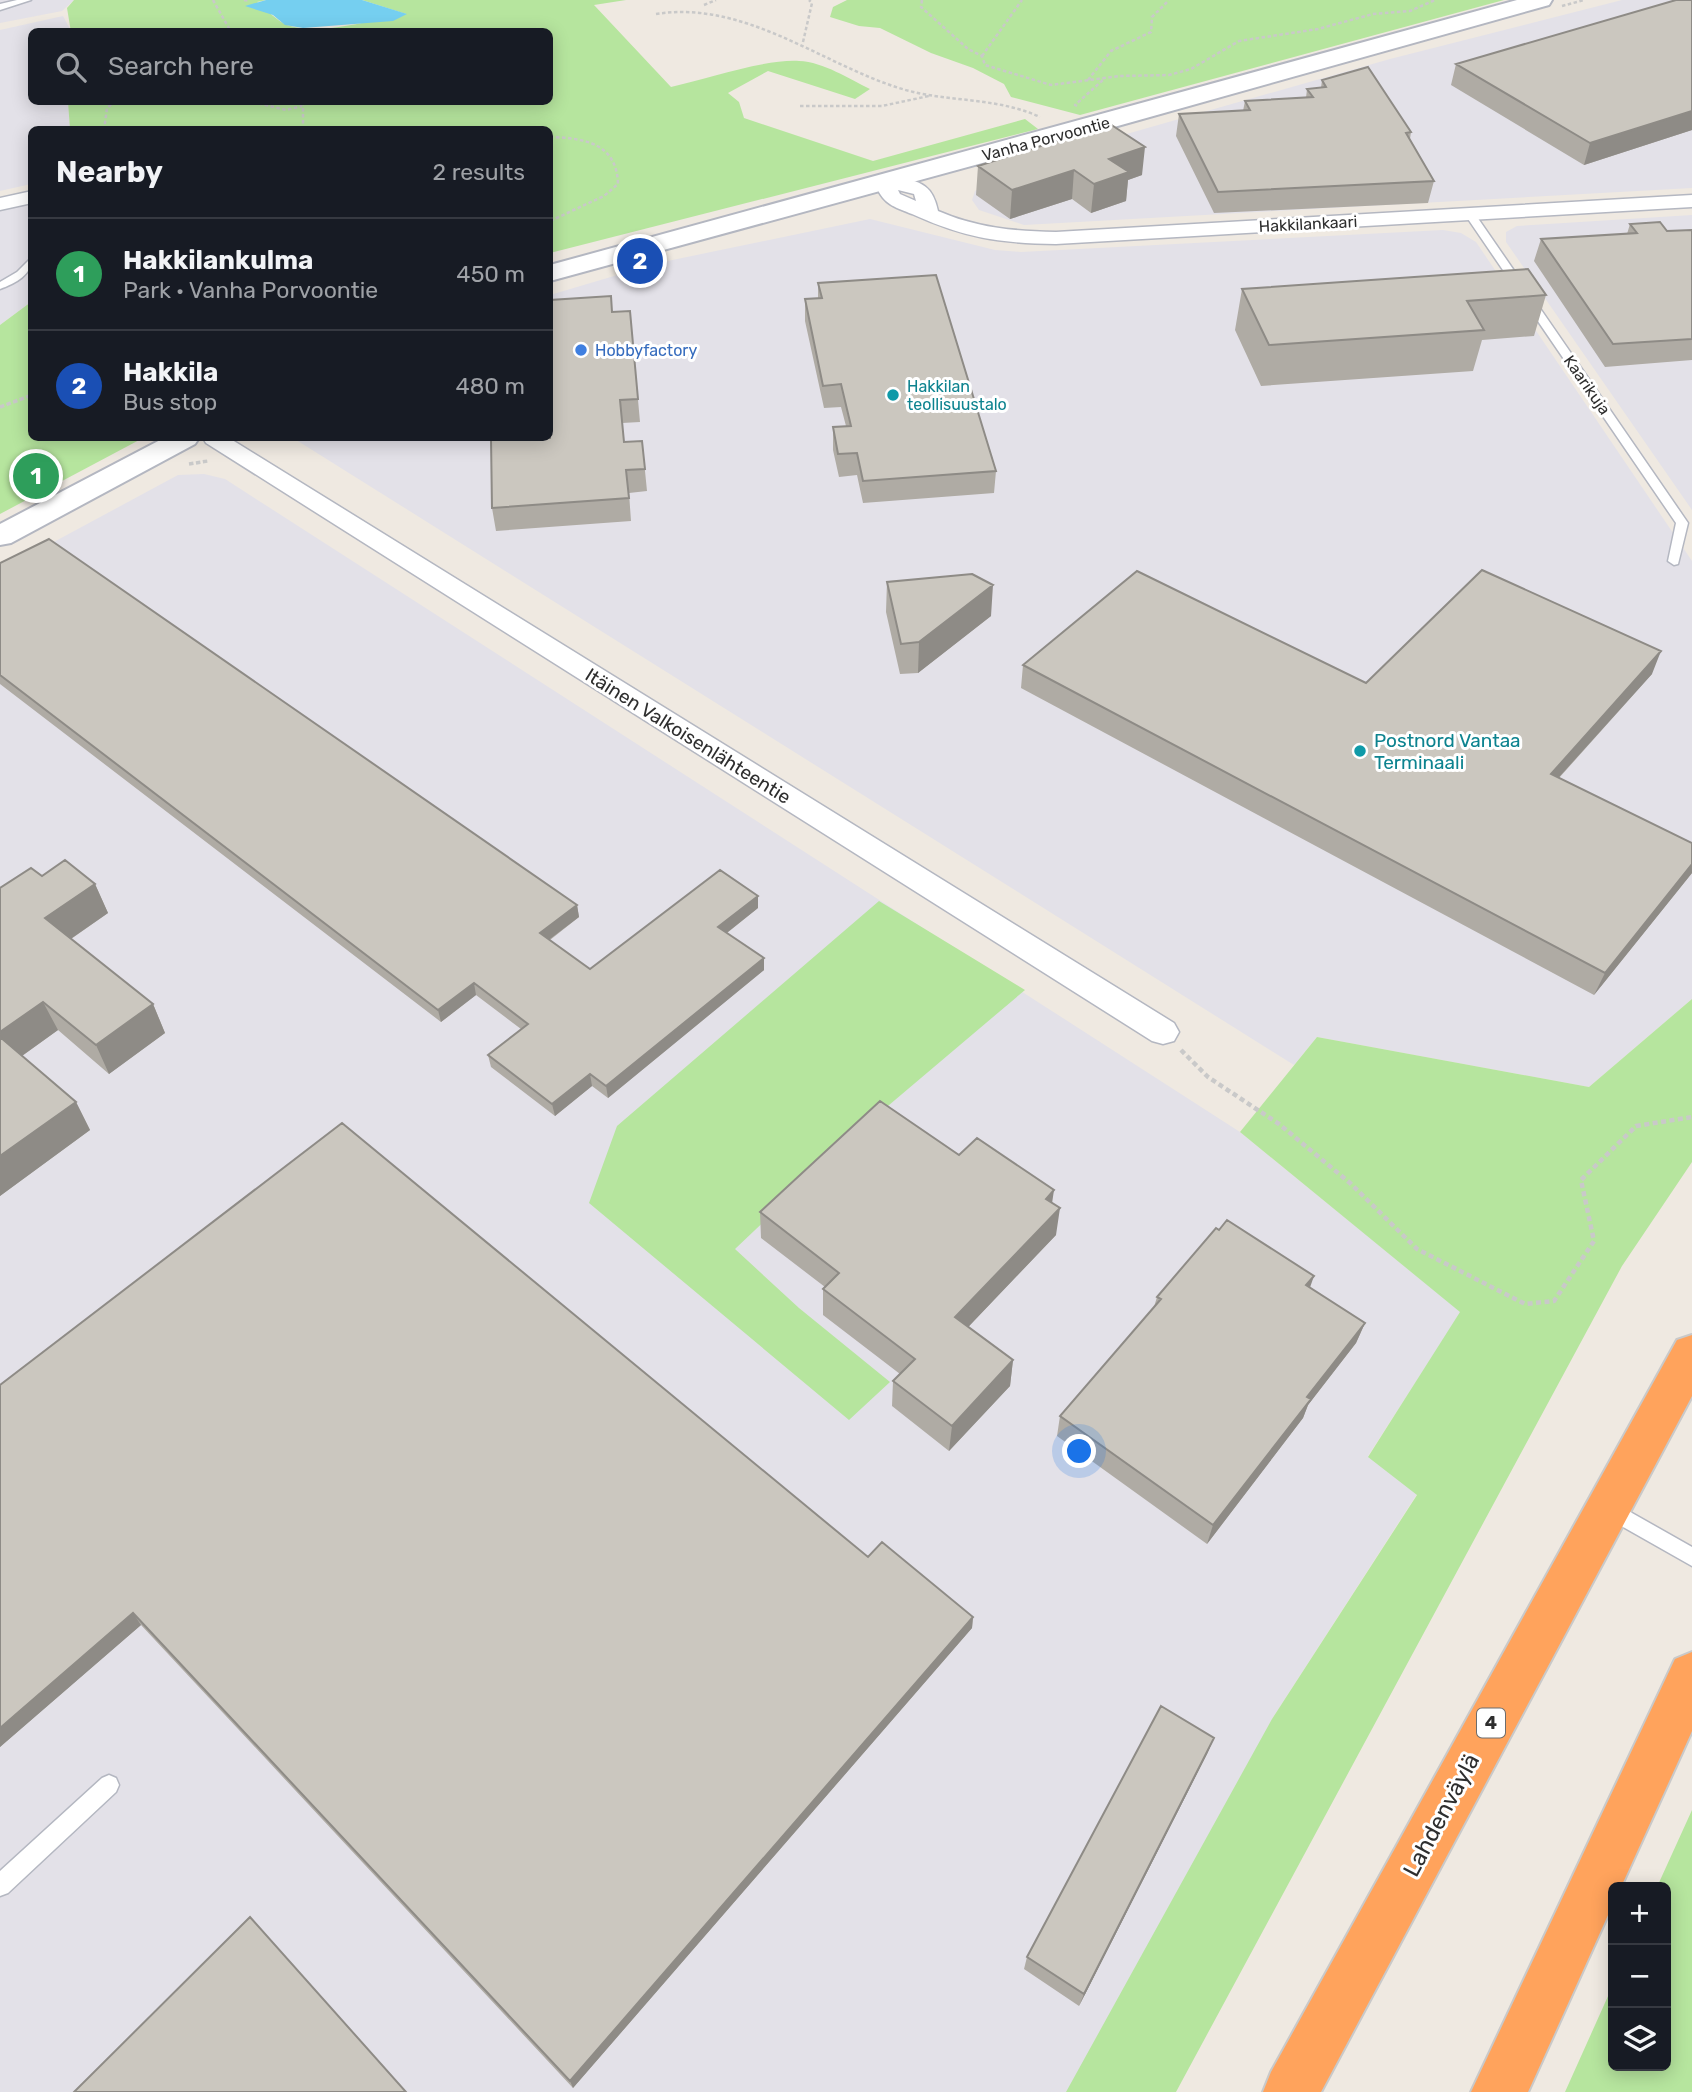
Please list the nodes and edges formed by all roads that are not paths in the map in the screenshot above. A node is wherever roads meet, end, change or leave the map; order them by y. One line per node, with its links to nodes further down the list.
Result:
1 (27, 0): 3 (lane)
2 (1541, 0): 4 (main road, Vanha Porvoontie)
3 (0, 7)
4 (891, 181): 8 (street, Hakkilankaari); 10 (main road, Vanha Porvoontie)
5 (28, 198): 7 (street)
6 (1692, 201): 8 (street, Hakkilankaari)
7 (0, 204)
8 (1471, 215): 15 (lane, Kaarikuja)
9 (28, 265): 11 (lane)
10 (553, 271)
11 (0, 286)
12 (178, 441): 14 (main road)
13 (219, 441): 16 (street, Itäinen Valkoisenlähteentie)
14 (0, 536)
15 (1674, 561)
16 (1163, 1032)
17 (1692, 1354): 18 (highway, Lahdenväylä / 4)
18 (1607, 1508): 19 (lane); 23 (highway, Lahdenväylä / 4)
19 (1692, 1557)
20 (1692, 1676): 24 (highway)
21 (109, 1785): 22 (lane)
22 (0, 1885)
23 (1291, 2092)
24 (1499, 2092)

